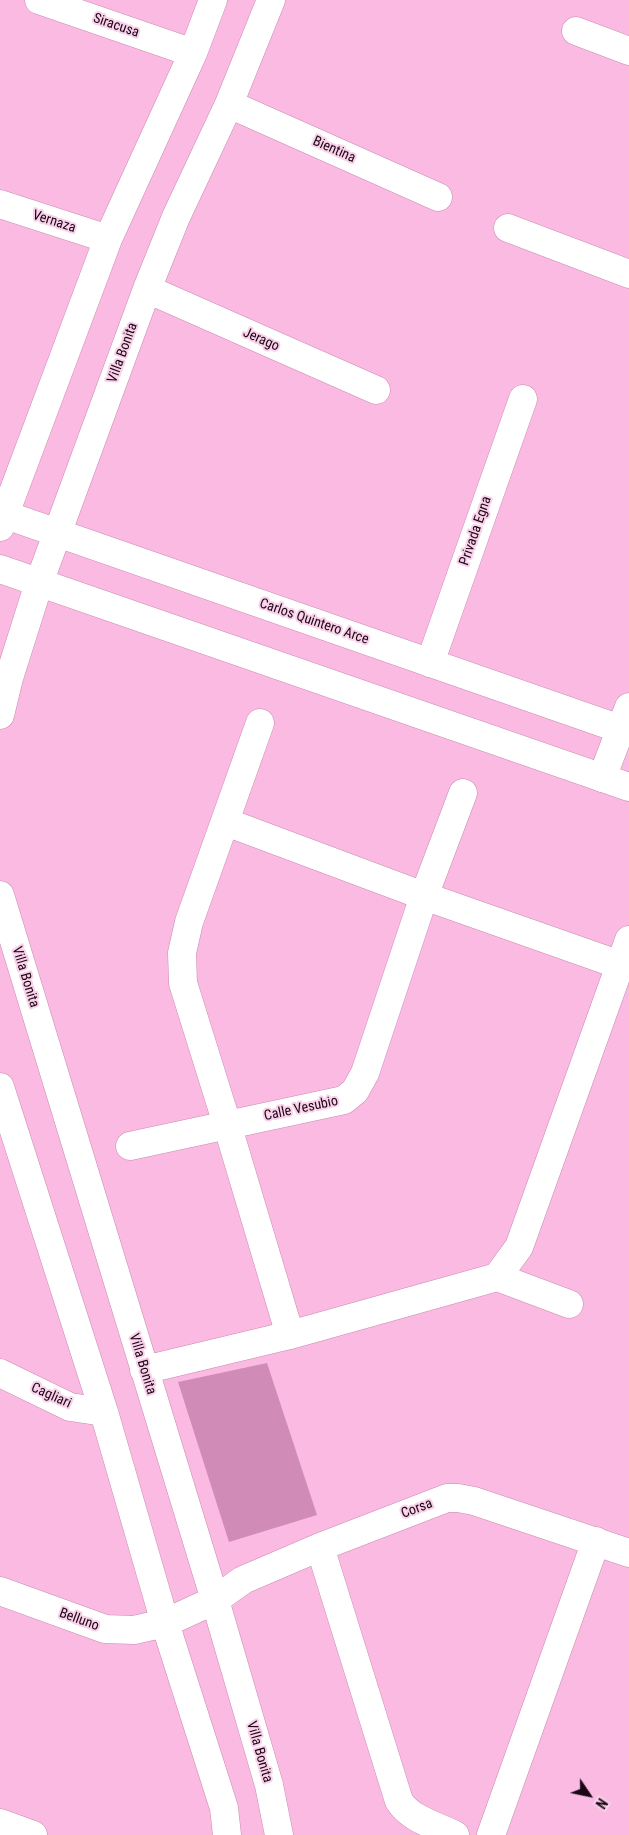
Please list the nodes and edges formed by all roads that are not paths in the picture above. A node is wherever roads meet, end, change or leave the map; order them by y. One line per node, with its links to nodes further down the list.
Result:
1 (39, 0): 6 (street, Siracusa)
2 (213, 0): 6 (street)
3 (271, 0): 7 (street, Villa Bonita)
4 (576, 31): 5 (street)
5 (629, 51)
6 (193, 53): 11 (street)
7 (229, 104): 8 (street, Bientina); 13 (street, Villa Bonita)
8 (438, 197)
9 (0, 204): 11 (street, Vernaza)
10 (508, 228): 12 (street)
11 (108, 239): 16 (street)
12 (629, 274)
13 (147, 289): 14 (street, Jerago); 17 (street, Villa Bonita)
14 (376, 390)
15 (523, 399): 20 (street, Privada Egna)
16 (1, 518): 17 (street, Carlos Quintero Arce)
17 (57, 533): 19 (street, Villa Bonita); 20 (street, Carlos Quintero Arce)
18 (0, 569): 19 (street)
19 (39, 583): 21 (street, Villa Bonita); 24 (street)
20 (430, 663): 23 (street, Carlos Quintero Arce)
21 (0, 715)
22 (260, 723): 27 (street)
23 (626, 723): 24 (street)
24 (602, 778): 25 (street)
25 (629, 787)
26 (463, 793): 29 (street, Calle Vesubio)
27 (226, 822): 29 (street); 32 (street)
28 (0, 895): 38 (street, Villa Bonita)
29 (424, 896): 30 (street); 32 (street, Calle Vesubio)
30 (625, 952): 35 (street)
31 (0, 1087): 34 (street)
32 (227, 1124): 33 (street, Calle Vesubio); 37 (street)
33 (130, 1146)
34 (10, 1147): 40 (street)
35 (496, 1277): 36 (street); 37 (street)
36 (569, 1304)
37 (290, 1335): 38 (street)
38 (144, 1370): 45 (street, Villa Bonita)
39 (0, 1373): 40 (street, Cagliari)
40 (104, 1412): 46 (street)
41 (596, 1541): 42 (street, Corsa); 43 (street, Corsa); 52 (street)
42 (320, 1547): 45 (street, Corsa); 51 (street)
43 (629, 1552)
44 (0, 1592): 46 (street, Belluno)
45 (215, 1600): 46 (street, Belluno); 50 (street, Villa Bonita)
46 (165, 1624): 49 (street)
47 (0, 1823): 48 (street)
48 (33, 1835)
49 (227, 1835)
50 (279, 1835)
51 (455, 1835)
52 (491, 1835)

